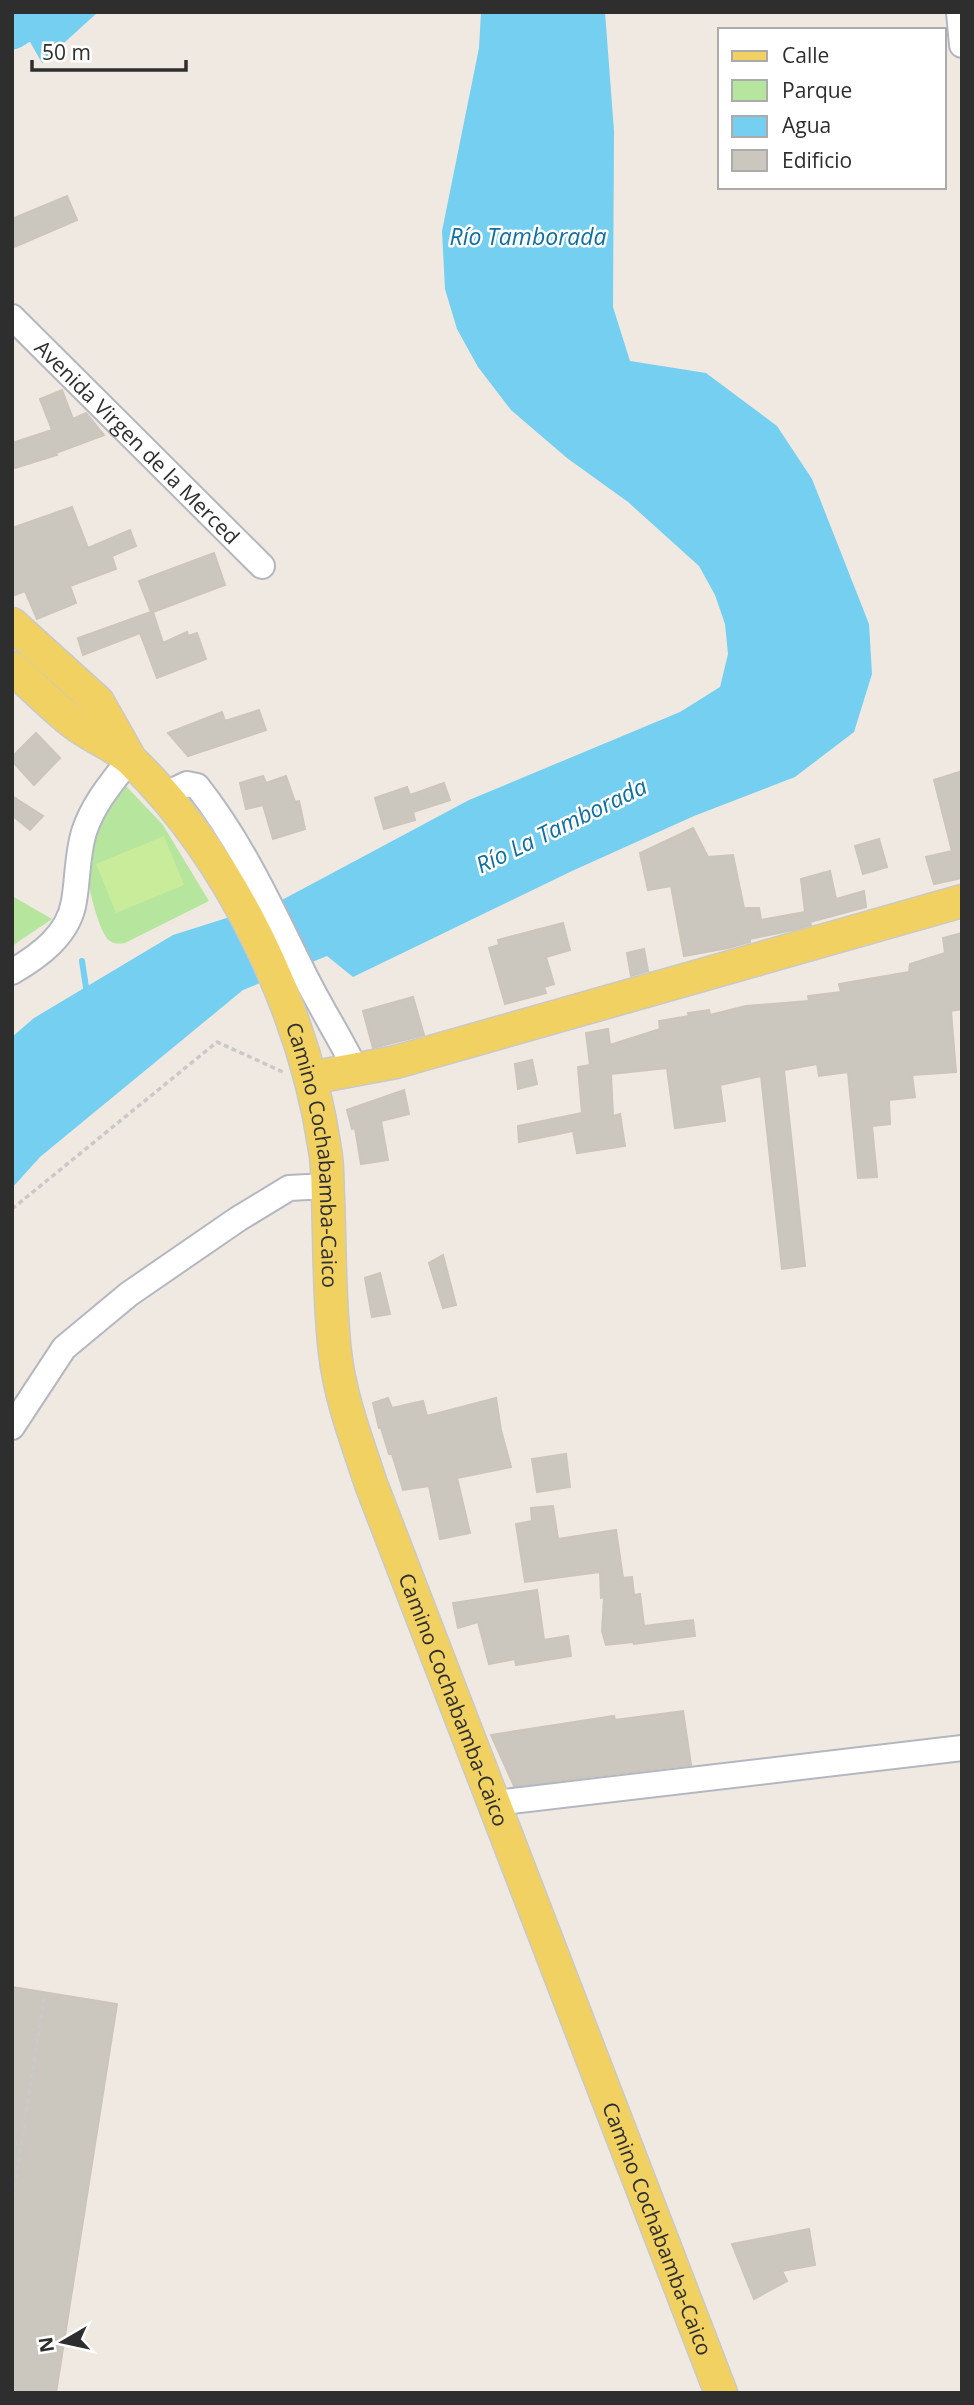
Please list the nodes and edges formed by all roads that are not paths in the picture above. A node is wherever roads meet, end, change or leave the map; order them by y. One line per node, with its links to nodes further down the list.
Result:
1 (959, 12): 2 (street)
2 (962, 45)
3 (12, 317): 4 (street, Avenida Virgen de la Merced)
4 (262, 566)
5 (12, 624): 7 (main road)
6 (12, 668): 7 (main road)
7 (130, 759): 9 (street); 10 (main road, Camino Cochabamba-Caico)
8 (962, 901): 11 (main road)
9 (12, 972)
10 (292, 981): 11 (street); 12 (main road, Camino Cochabamba-Caico)
11 (356, 1070): 12 (main road)
12 (310, 1078): 13 (main road, Camino Cochabamba-Caico)
13 (327, 1186): 14 (street); 16 (main road, Camino Cochabamba-Caico)
14 (12, 1427)
15 (962, 1748): 16 (street)
16 (495, 1803): 17 (main road, Camino Cochabamba-Caico)
17 (720, 2393)

